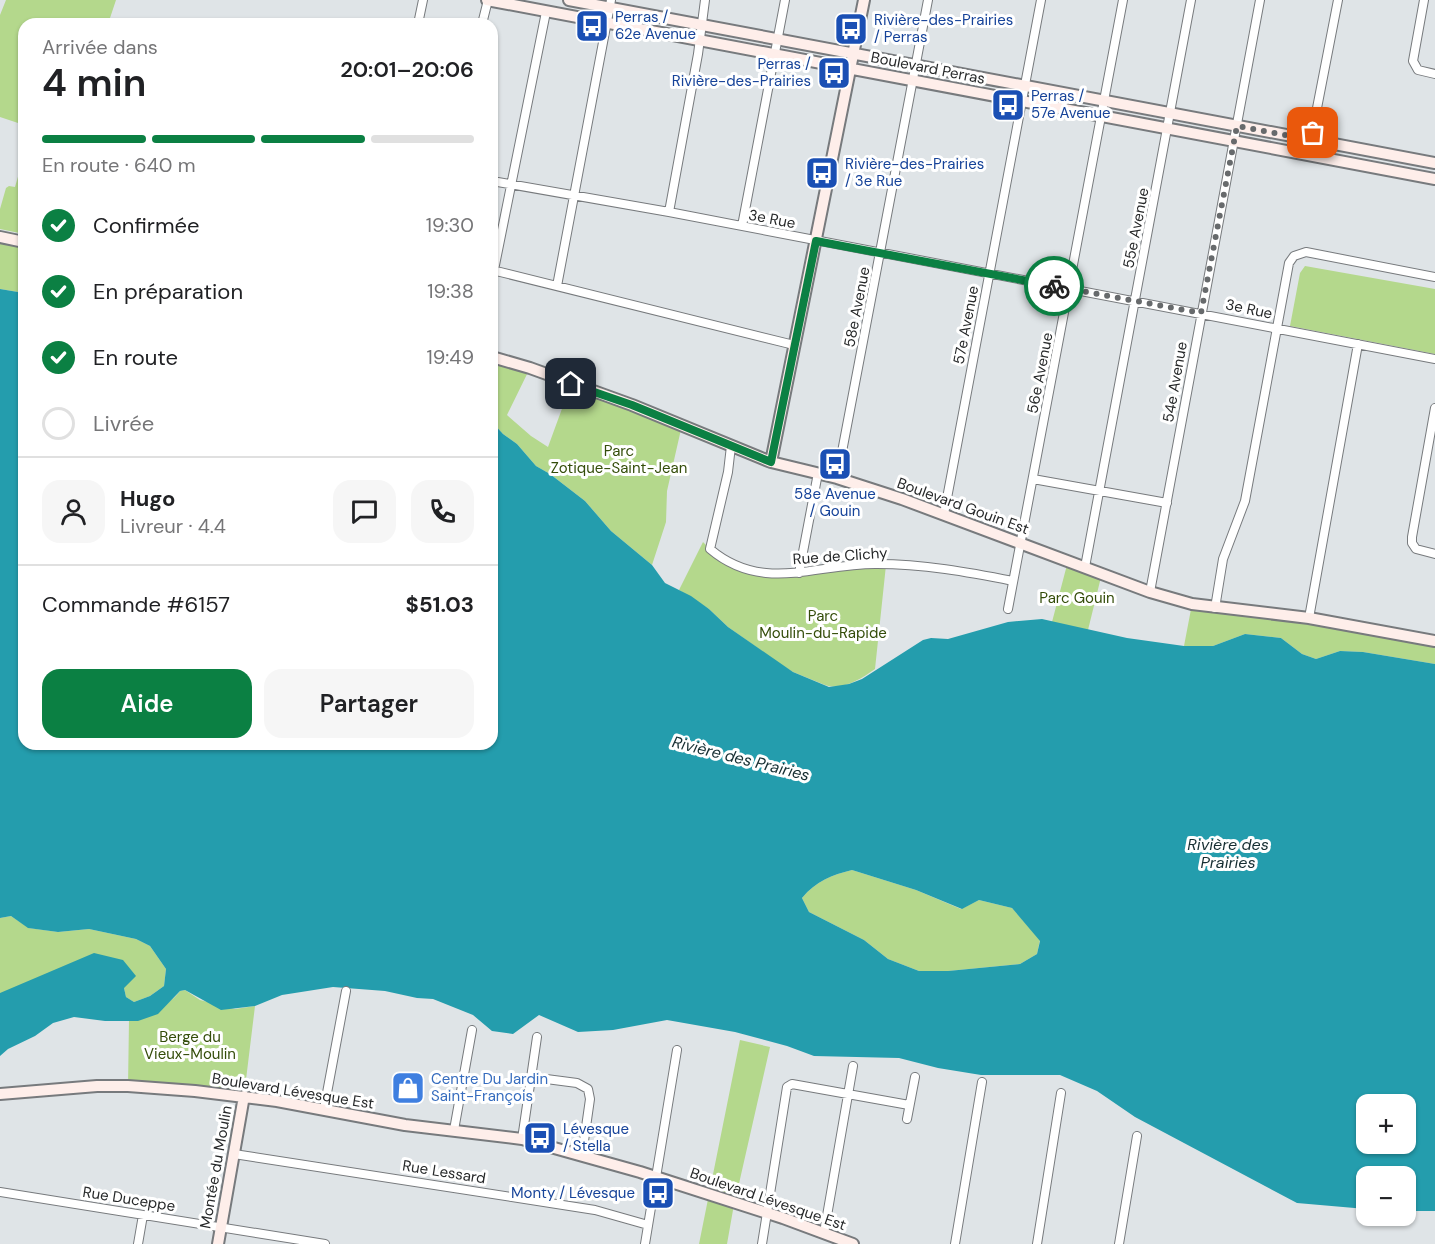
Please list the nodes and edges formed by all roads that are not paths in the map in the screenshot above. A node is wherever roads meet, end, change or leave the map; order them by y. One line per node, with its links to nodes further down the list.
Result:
1 (423, 0): 16 (street)
2 (488, 0): 15 (street, Boulevard Perras); 17 (street)
3 (569, 0): 14 (street, Boulevard Perras)
4 (705, 0): 19 (street)
5 (785, 0): 20 (street)
6 (864, 0): 22 (street)
7 (928, 0): 24 (street, 58e Avenue)
8 (1041, 0): 28 (street, 57e Avenue)
9 (1123, 0): 29 (street, 56e Avenue)
10 (1191, 0): 31 (street, 55e Avenue)
11 (1260, 0): 33 (street, 54e Avenue)
12 (1338, 0): 35 (street)
13 (1424, 0): 26 (street)
14 (610, 4): 18 (street); 19 (street, Boulevard Perras)
15 (546, 12): 18 (street, Boulevard Perras); 40 (street)
16 (419, 18)
17 (484, 18)
18 (607, 23): 21 (street, Boulevard Perras); 41 (street)
19 (700, 25): 20 (street, Boulevard Perras); 21 (street)
20 (777, 39): 22 (street, Boulevard Perras); 23 (street)
21 (699, 40): 23 (street, Boulevard Perras); 42 (street)
22 (854, 53): 24 (street, Boulevard Perras); 25 (street)
23 (774, 54): 25 (street, Boulevard Perras); 43 (street)
24 (916, 65): 27 (street, 58e Avenue); 28 (street, Boulevard Perras)
25 (850, 69): 27 (street, Boulevard Perras); 46 (street)
26 (1435, 74)
27 (912, 80): 30 (street, Boulevard Perras); 48 (street, 58e Avenue)
28 (1025, 86): 29 (street, Boulevard Perras); 30 (street, 57e Avenue)
29 (1104, 100): 31 (street, Boulevard Perras); 32 (street, 56e Avenue)
30 (1022, 101): 32 (street, Boulevard Perras); 50 (street, 57e Avenue)
31 (1170, 113): 33 (street, Boulevard Perras); 34 (street, 55e Avenue)
32 (1101, 117): 34 (street, Boulevard Perras); 53 (street, 56e Avenue)
33 (1237, 126): 35 (street, Boulevard Perras); 36 (street, 54e Avenue)
34 (1168, 129): 36 (street, Boulevard Perras); 54 (street, 55e Avenue)
35 (1311, 140): 37 (street, Boulevard Perras)
36 (1234, 142): 38 (street, Boulevard Perras); 55 (street, 54e Avenue)
37 (1435, 164)
38 (1435, 179)
39 (498, 182): 40 (street, 3e Rue)
40 (510, 184): 41 (street, 3e Rue); 47 (street)
41 (574, 195): 42 (street, 3e Rue); 52 (street)
42 (669, 212): 43 (street, 3e Rue)
43 (742, 226): 46 (street, 3e Rue)
44 (0, 237): 45 (street)
45 (18, 241)
46 (816, 241): 48 (street, 3e Rue); 58 (street)
47 (498, 245)
48 (880, 253): 50 (street, 3e Rue); 65 (street, 58e Avenue)
49 (498, 271): 52 (street)
50 (990, 274): 53 (street, 3e Rue); 69 (street, 57e Avenue)
51 (1435, 277): 56 (street)
52 (557, 286): 58 (street)
53 (1069, 289): 54 (street, 3e Rue); 66 (street, 56e Avenue)
54 (1136, 301): 55 (street, 3e Rue); 67 (street, 55e Avenue)
55 (1201, 313): 56 (street, 3e Rue); 68 (street, 54e Avenue)
56 (1277, 329): 57 (street, 3e Rue); 76 (street)
57 (1358, 344): 60 (street, 3e Rue); 78 (street)
58 (794, 345): 63 (street)
59 (498, 359): 62 (street, Boulevard Gouin Est)
60 (1435, 359)
61 (1435, 408): 71 (street)
62 (731, 446): 63 (street, Boulevard Gouin Est); 73 (street, Rue de Clichy)
63 (771, 462): 64 (street, Boulevard Gouin Est)
64 (818, 473): 65 (street, Boulevard Gouin Est); 73 (street)
65 (837, 478): 69 (street, Boulevard Gouin Est)
66 (1033, 479): 67 (street); 70 (street, 56e Avenue)
67 (1099, 492): 68 (street); 72 (street, 55e Avenue)
68 (1167, 503): 75 (street, 54e Avenue)
69 (944, 514): 70 (street, Boulevard Gouin Est)
70 (1020, 543): 72 (street, Boulevard Gouin Est); 74 (street, 56e Avenue)
71 (1435, 554)
72 (1085, 567): 75 (street, Boulevard Gouin Est)
73 (799, 573): 74 (street, Rue de Clichy)
74 (1013, 581): 77 (street, 56e Avenue)
75 (1150, 592): 76 (street, Boulevard Gouin Est)
76 (1215, 608): 78 (street, Boulevard Gouin Est)
77 (1008, 609)
78 (1310, 618): 79 (street, Boulevard Gouin Est)
79 (1435, 641)
80 (346, 991): 93 (street)
81 (472, 1030): 95 (street)
82 (537, 1036): 85 (street)
83 (677, 1050): 100 (street)
84 (853, 1066): 90 (street)
85 (531, 1077): 97 (street); 99 (street)
86 (915, 1077): 92 (street)
87 (982, 1082): 113 (street)
88 (1061, 1093): 114 (street)
89 (0, 1094): 91 (street, Boulevard Lévesque Est)
90 (848, 1095): 92 (street); 102 (street); 106 (street)
91 (244, 1096): 93 (street, Boulevard Lévesque Est); 98 (street, Montée du Moulin)
92 (909, 1105): 94 (street)
93 (324, 1109): 95 (street, Boulevard Lévesque Est)
94 (907, 1119)
95 (454, 1130): 97 (street, Boulevard Lévesque Est)
96 (1137, 1136): 115 (street)
97 (522, 1139): 99 (street, Boulevard Lévesque Est)
98 (234, 1154): 104 (street, Rue Lessard); 105 (street, Montée du Moulin)
99 (582, 1155): 100 (street, Boulevard Lévesque Est)
100 (656, 1178): 102 (street, Boulevard Lévesque Est); 104 (street)
101 (0, 1192): 103 (street, Rue Duceppe)
102 (767, 1213): 106 (street, Boulevard Lévesque Est); 111 (street)
103 (143, 1215): 105 (street, Rue Duceppe); 107 (street)
104 (648, 1225): 110 (street)
105 (221, 1227): 108 (street, Montée du Moulin); 109 (street, Rue Duceppe)
106 (824, 1233): 112 (street, Boulevard Lévesque Est)
107 (138, 1244)
108 (218, 1244)
109 (324, 1244)
110 (645, 1244)
111 (762, 1244)
112 (853, 1244)
113 (955, 1244)
114 (1037, 1244)
115 (1119, 1244)

